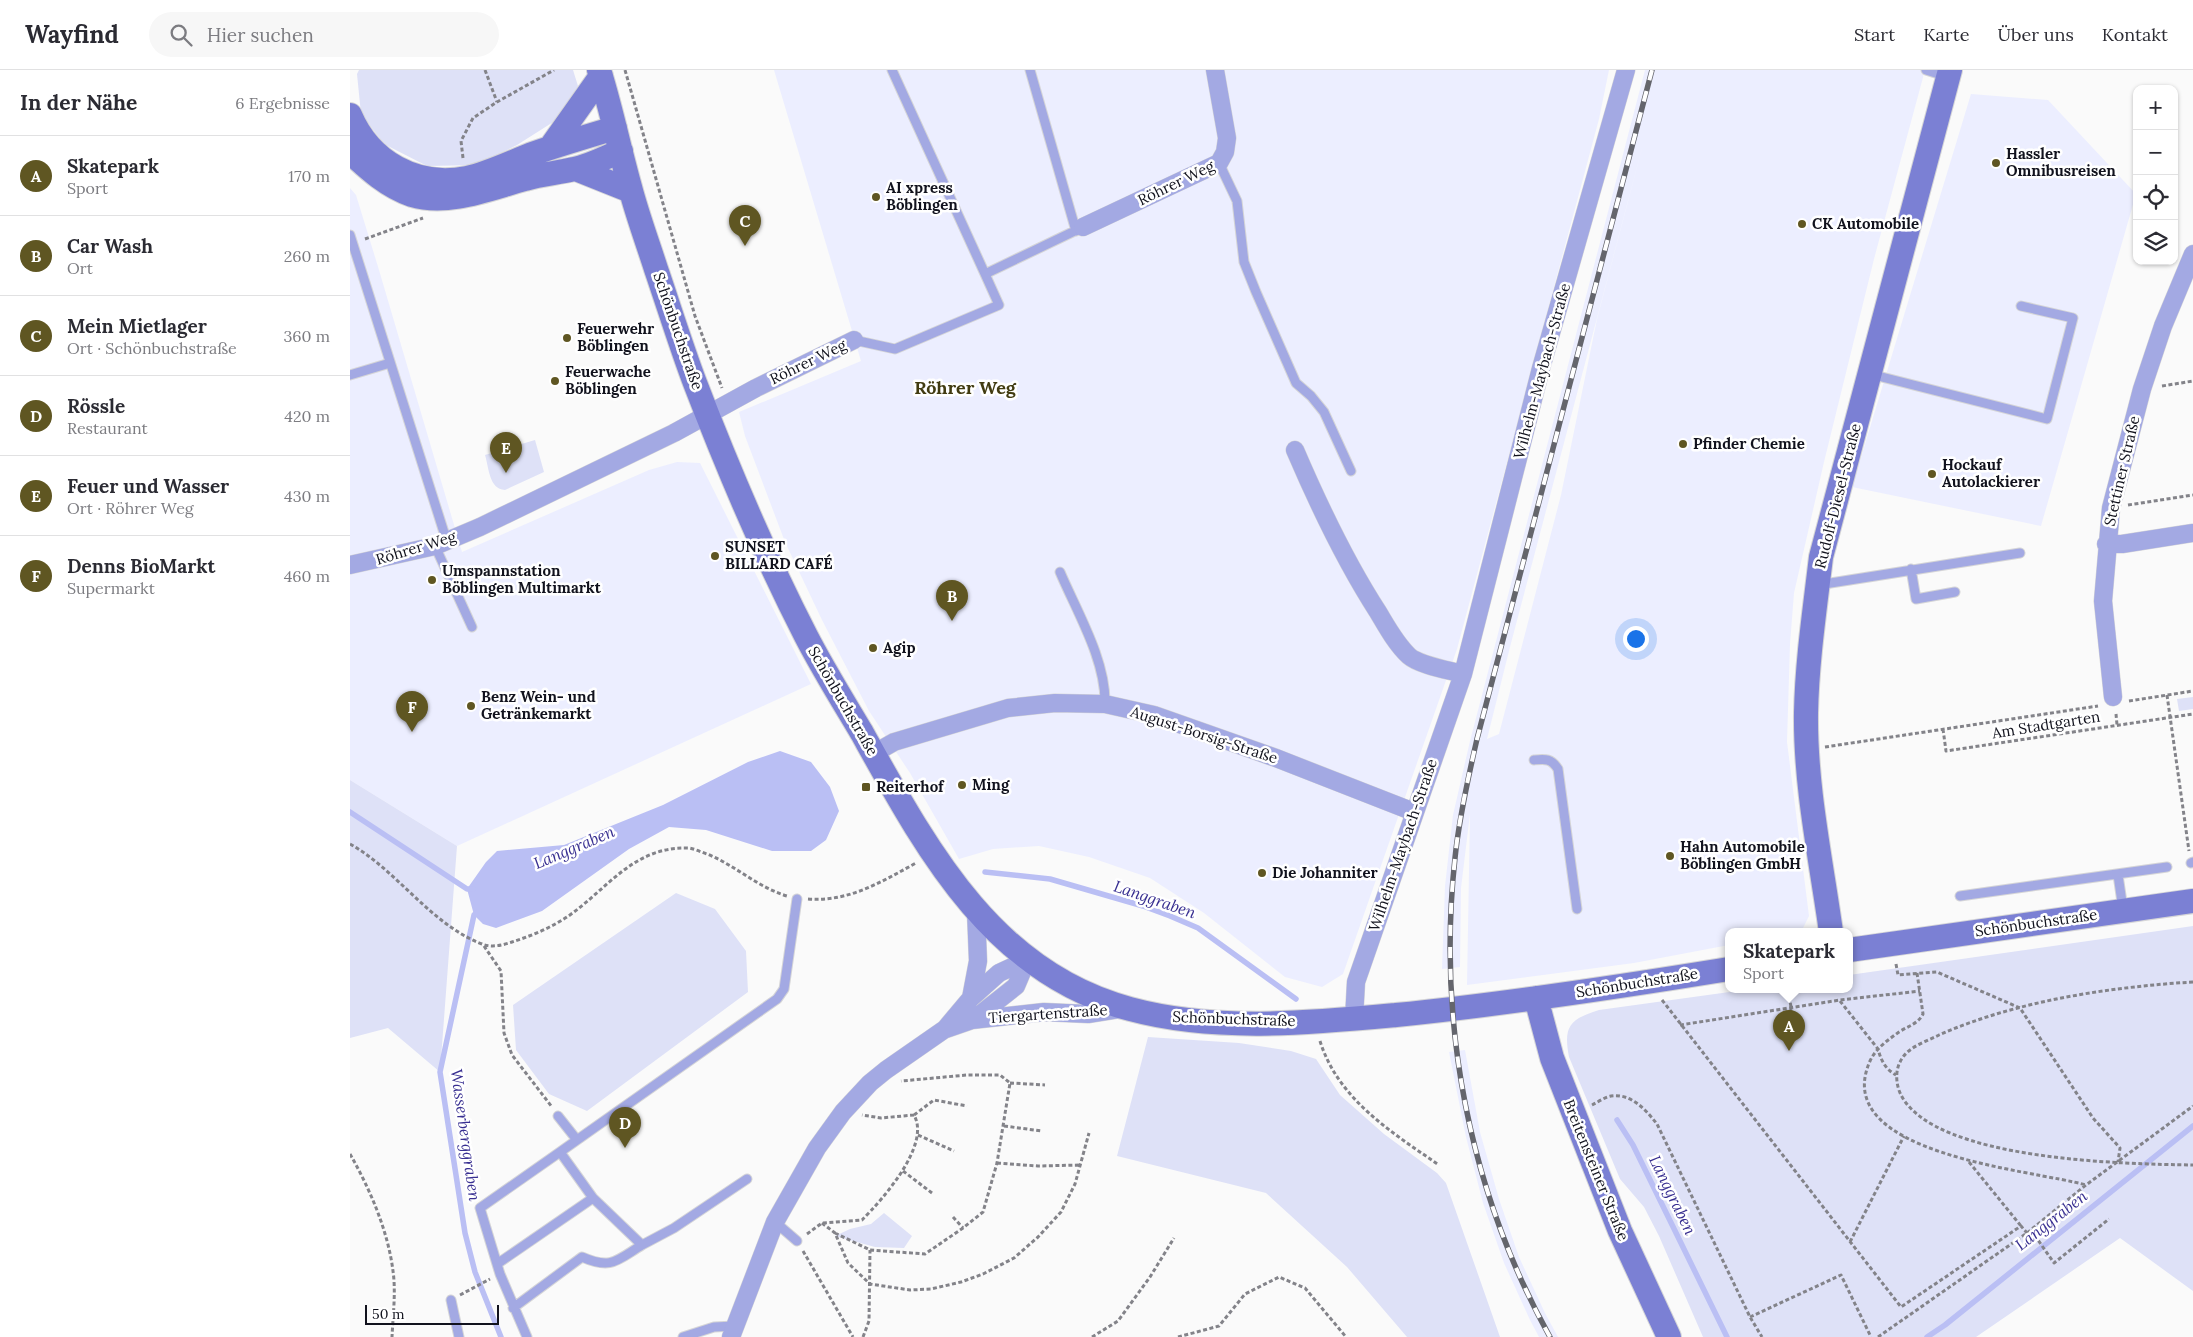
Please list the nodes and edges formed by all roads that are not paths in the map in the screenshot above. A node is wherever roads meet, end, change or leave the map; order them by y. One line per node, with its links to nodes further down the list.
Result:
1 (892, 70): 19 (lane)
2 (1030, 70): 16 (lane)
3 (1215, 70): 13 (street, Röhrer Weg)
4 (1626, 70): 38 (street, Wilhelm-Maybach-Straße)
5 (1926, 70): 7 (lane)
6 (600, 73): 9 (street, Schönbuchstraße); 10 (street)
7 (1950, 73): 23 (street, Rudolf-Diesel-Straße)
8 (350, 115): 10 (street)
9 (615, 128): 10 (street); 11 (street, Schönbuchstraße)
10 (550, 148)
11 (620, 151): 14 (street); 15 (street, Schönbuchstraße)
12 (350, 152): 14 (street)
13 (1219, 163): 16 (street, Röhrer Weg); 27 (lane)
14 (576, 169): 15 (street)
15 (631, 190): 25 (street, Schönbuchstraße)
16 (1079, 229): 19 (lane, Röhrer Weg)
17 (351, 239): 22 (lane)
18 (2193, 254): 30 (street, Stettiner Straße)
19 (985, 274): 21 (lane, Röhrer Weg)
20 (2021, 306): 23 (lane)
21 (854, 340): 25 (street, Röhrer Weg)
22 (390, 363): 24 (lane); 29 (lane)
23 (1869, 374): 35 (street, Rudolf-Diesel-Straße)
24 (350, 375)
25 (717, 408): 29 (street, Röhrer Weg); 41 (street, Schönbuchstraße)
26 (1295, 450): 38 (street)
27 (1351, 470)
28 (2193, 532): 30 (street)
29 (441, 544): 32 (street, Röhrer Weg); 37 (lane)
30 (2106, 544): 39 (street, Stettiner Straße)
31 (2020, 553): 33 (lane)
32 (350, 566)
33 (1911, 569): 35 (lane); 36 (lane)
34 (1060, 572): 40 (lane)
35 (1818, 585): 52 (street, Rudolf-Diesel-Straße)
36 (1955, 592)
37 (472, 627)
38 (1463, 674): 43 (street, Wilhelm-Maybach-Straße)
39 (2114, 701)
40 (1104, 704): 41 (street, August-Borsig-Straße); 43 (street, August-Borsig-Straße)
41 (873, 754): 51 (street, Schönbuchstraße)
42 (1534, 760): 49 (lane)
43 (1414, 812): 59 (street, Wilhelm-Maybach-Straße)
44 (2167, 867): 45 (lane)
45 (2118, 875): 46 (lane); 50 (lane)
46 (1960, 896)
47 (797, 899): 63 (lane)
48 (2193, 901): 50 (street, Schönbuchstraße)
49 (1577, 909)
50 (2124, 910): 53 (street, Schönbuchstraße)
51 (976, 912): 54 (street, Schönbuchstraße); 56 (street, Tiergartenstraße)
52 (1830, 928)
53 (1853, 949)
54 (1027, 960): 56 (street, Tiergartenstraße); 58 (street, Schönbuchstraße); 60 (street, Tiergartenstraße)
55 (1725, 970): 57 (street, Schönbuchstraße)
56 (971, 998): 61 (street, Tiergartenstraße)
57 (1536, 998): 59 (street, Schönbuchstraße); 77 (street, Breitensteiner Straße)
58 (1125, 1008): 59 (street, Schönbuchstraße); 60 (street, Tiergartenstraße)
59 (1354, 1019)
60 (972, 1020): 61 (street, Tiergartenstraße)
61 (946, 1029): 67 (street, Tiergartenstraße)
62 (558, 1116): 63 (lane)
63 (577, 1140): 64 (lane)
64 (560, 1152): 66 (lane); 70 (lane)
65 (747, 1179): 69 (lane)
66 (593, 1198): 69 (lane); 70 (lane)
67 (775, 1222): 68 (lane); 73 (street, Tiergartenstraße)
68 (797, 1241)
69 (642, 1245): 72 (lane)
70 (497, 1264): 72 (lane)
71 (451, 1300): 74 (lane)
72 (513, 1308): 75 (lane)
73 (733, 1332): 76 (lane)
74 (459, 1337)
75 (527, 1337)
76 (683, 1337)
77 (1669, 1337)

